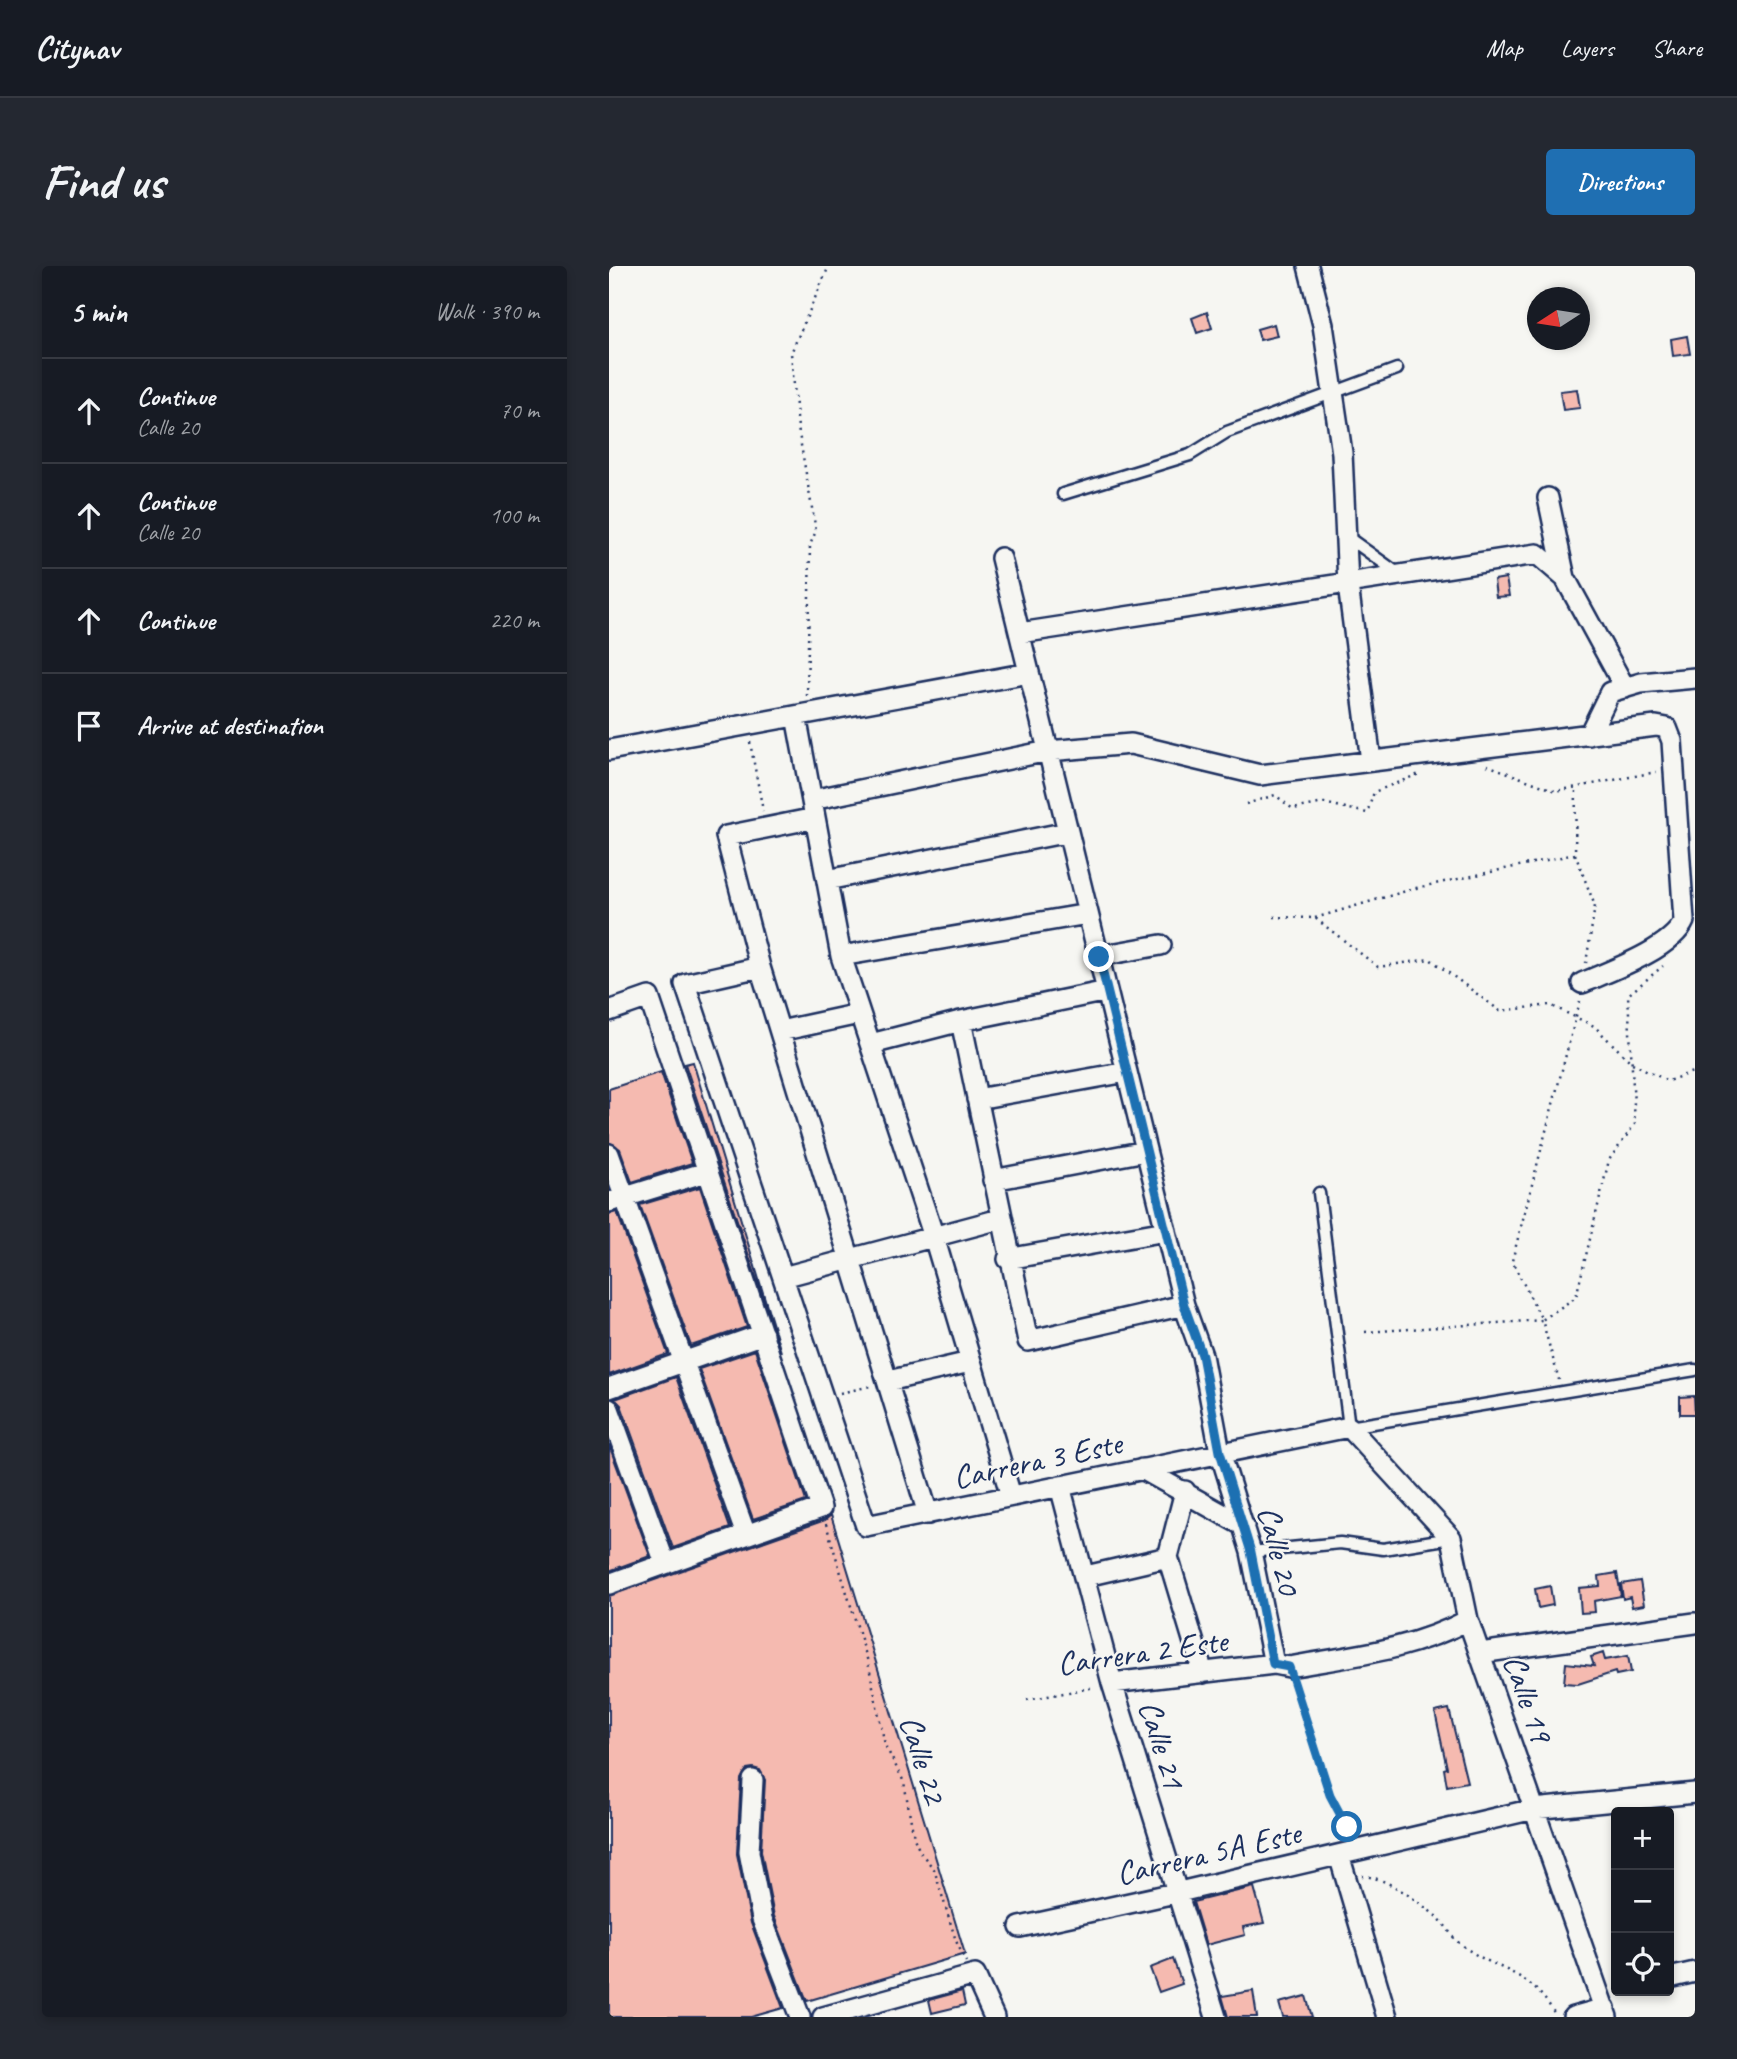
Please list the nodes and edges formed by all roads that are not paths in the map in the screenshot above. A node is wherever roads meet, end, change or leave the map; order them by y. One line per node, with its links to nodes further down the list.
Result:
1 (1308, 266): 3 (street)
2 (1397, 369): 3 (lane)
3 (1333, 394): 4 (lane); 6 (street)
4 (1063, 494)
5 (1548, 498): 9 (street)
6 (1346, 536): 8 (lane); 10 (street)
7 (1001, 558): 11 (street, Calle 20)
8 (1403, 576): 9 (street); 10 (street)
9 (1565, 578): 14 (street)
10 (1348, 585): 11 (street); 19 (street)
11 (1020, 633): 12 (street, Calle 20)
12 (1029, 673): 15 (street); 18 (street, Calle 20)
13 (1695, 678): 14 (street)
14 (1625, 688): 16 (street)
15 (801, 715): 17 (street); 20 (street)
16 (1589, 735): 19 (street); 28 (street)
17 (609, 750)
18 (1048, 751): 19 (street); 20 (street); 21 (street, Calle 20)
19 (1371, 761)
20 (813, 809): 22 (street); 27 (street)
21 (1068, 832): 22 (street); 23 (street, Calle 20)
22 (827, 880): 25 (street)
23 (1088, 914): 25 (street); 26 (street, Calle 20)
24 (1161, 944): 26 (street)
25 (841, 956): 31 (street)
26 (1099, 957): 29 (street, Calle 20)
27 (760, 967): 33 (street); 48 (street)
28 (1582, 983)
29 (1107, 991): 32 (street); 35 (street, Calle 20)
30 (609, 1012): 39 (street)
31 (859, 1014): 33 (street); 34 (street)
32 (961, 1021): 34 (street); 36 (street)
33 (780, 1031): 46 (street)
34 (871, 1044): 45 (street)
35 (1127, 1072): 36 (street); 37 (street, Calle 20)
36 (977, 1099): 40 (street)
37 (1146, 1151): 40 (street); 44 (street, Calle 20)
38 (609, 1154): 42 (street)
39 (706, 1172): 42 (street); 50 (street)
40 (993, 1180): 43 (street)
41 (1319, 1193): 57 (lane)
42 (617, 1199): 51 (street)
43 (1000, 1219): 45 (street); 47 (street)
44 (1166, 1231): 47 (street); 49 (street, Calle 20)
45 (934, 1237): 46 (street); 52 (street)
46 (850, 1259): 48 (street); 54 (street)
47 (1008, 1259): 49 (street)
48 (783, 1277): 63 (street, Carrera 3 Este)
49 (1184, 1305): 58 (street, Calle 20)
50 (763, 1334): 51 (street); 65 (street)
51 (684, 1362): 55 (street); 65 (street)
52 (970, 1362): 54 (street); 62 (street)
53 (1695, 1370): 57 (lane)
54 (888, 1381): 63 (street)
55 (609, 1388)
56 (609, 1409): 69 (street)
57 (1349, 1427): 58 (street, Carrera 3 Este); 66 (street)
58 (1220, 1452): 59 (street, Carrera 3 Este); 64 (street, Calle 20)
59 (1142, 1469): 60 (street, Carrera 3 Este); 61 (street)
60 (1060, 1486): 62 (street, Carrera 3 Este); 70 (street, Calle 21)
61 (1185, 1491): 64 (street); 68 (street)
62 (1011, 1496): 63 (street, Carrera 3 Este)
63 (928, 1514)
64 (1244, 1526): 67 (street, Calle 20)
65 (746, 1535): 69 (street)
66 (1451, 1538): 67 (lane); 72 (street, Calle 19)
67 (1251, 1552): 75 (street, Calle 20)
68 (1168, 1558): 70 (street); 76 (street)
69 (665, 1563): 71 (street)
70 (1086, 1576): 77 (street, Calle 21)
71 (609, 1584)
72 (1468, 1619): 74 (street, Calle 19); 75 (street, Carrera 2 Este)
73 (1695, 1623): 74 (street)
74 (1480, 1653): 80 (street, Calle 19)
75 (1281, 1666): 76 (street, Carrera 2 Este)
76 (1203, 1673): 77 (street, Carrera 2 Este)
77 (1112, 1683): 82 (street, Calle 21)
78 (753, 1780): 87 (street)
79 (1695, 1793): 80 (street, Carrera 5A Este)
80 (1534, 1809): 81 (street, Carrera 5A Este); 86 (street, Calle 19)
81 (1344, 1854): 82 (street, Carrera 5A Este); 91 (street)
82 (1175, 1894): 83 (street, Carrera 5A Este); 90 (street, Calle 21)
83 (1020, 1927)
84 (1695, 1972): 85 (street)
85 (1674, 1977)
86 (1607, 2002): 92 (street)
87 (800, 2017)
88 (823, 2017): 89 (street)
89 (994, 2017)
90 (1216, 2017)
91 (1387, 2017)
92 (1573, 2017)

